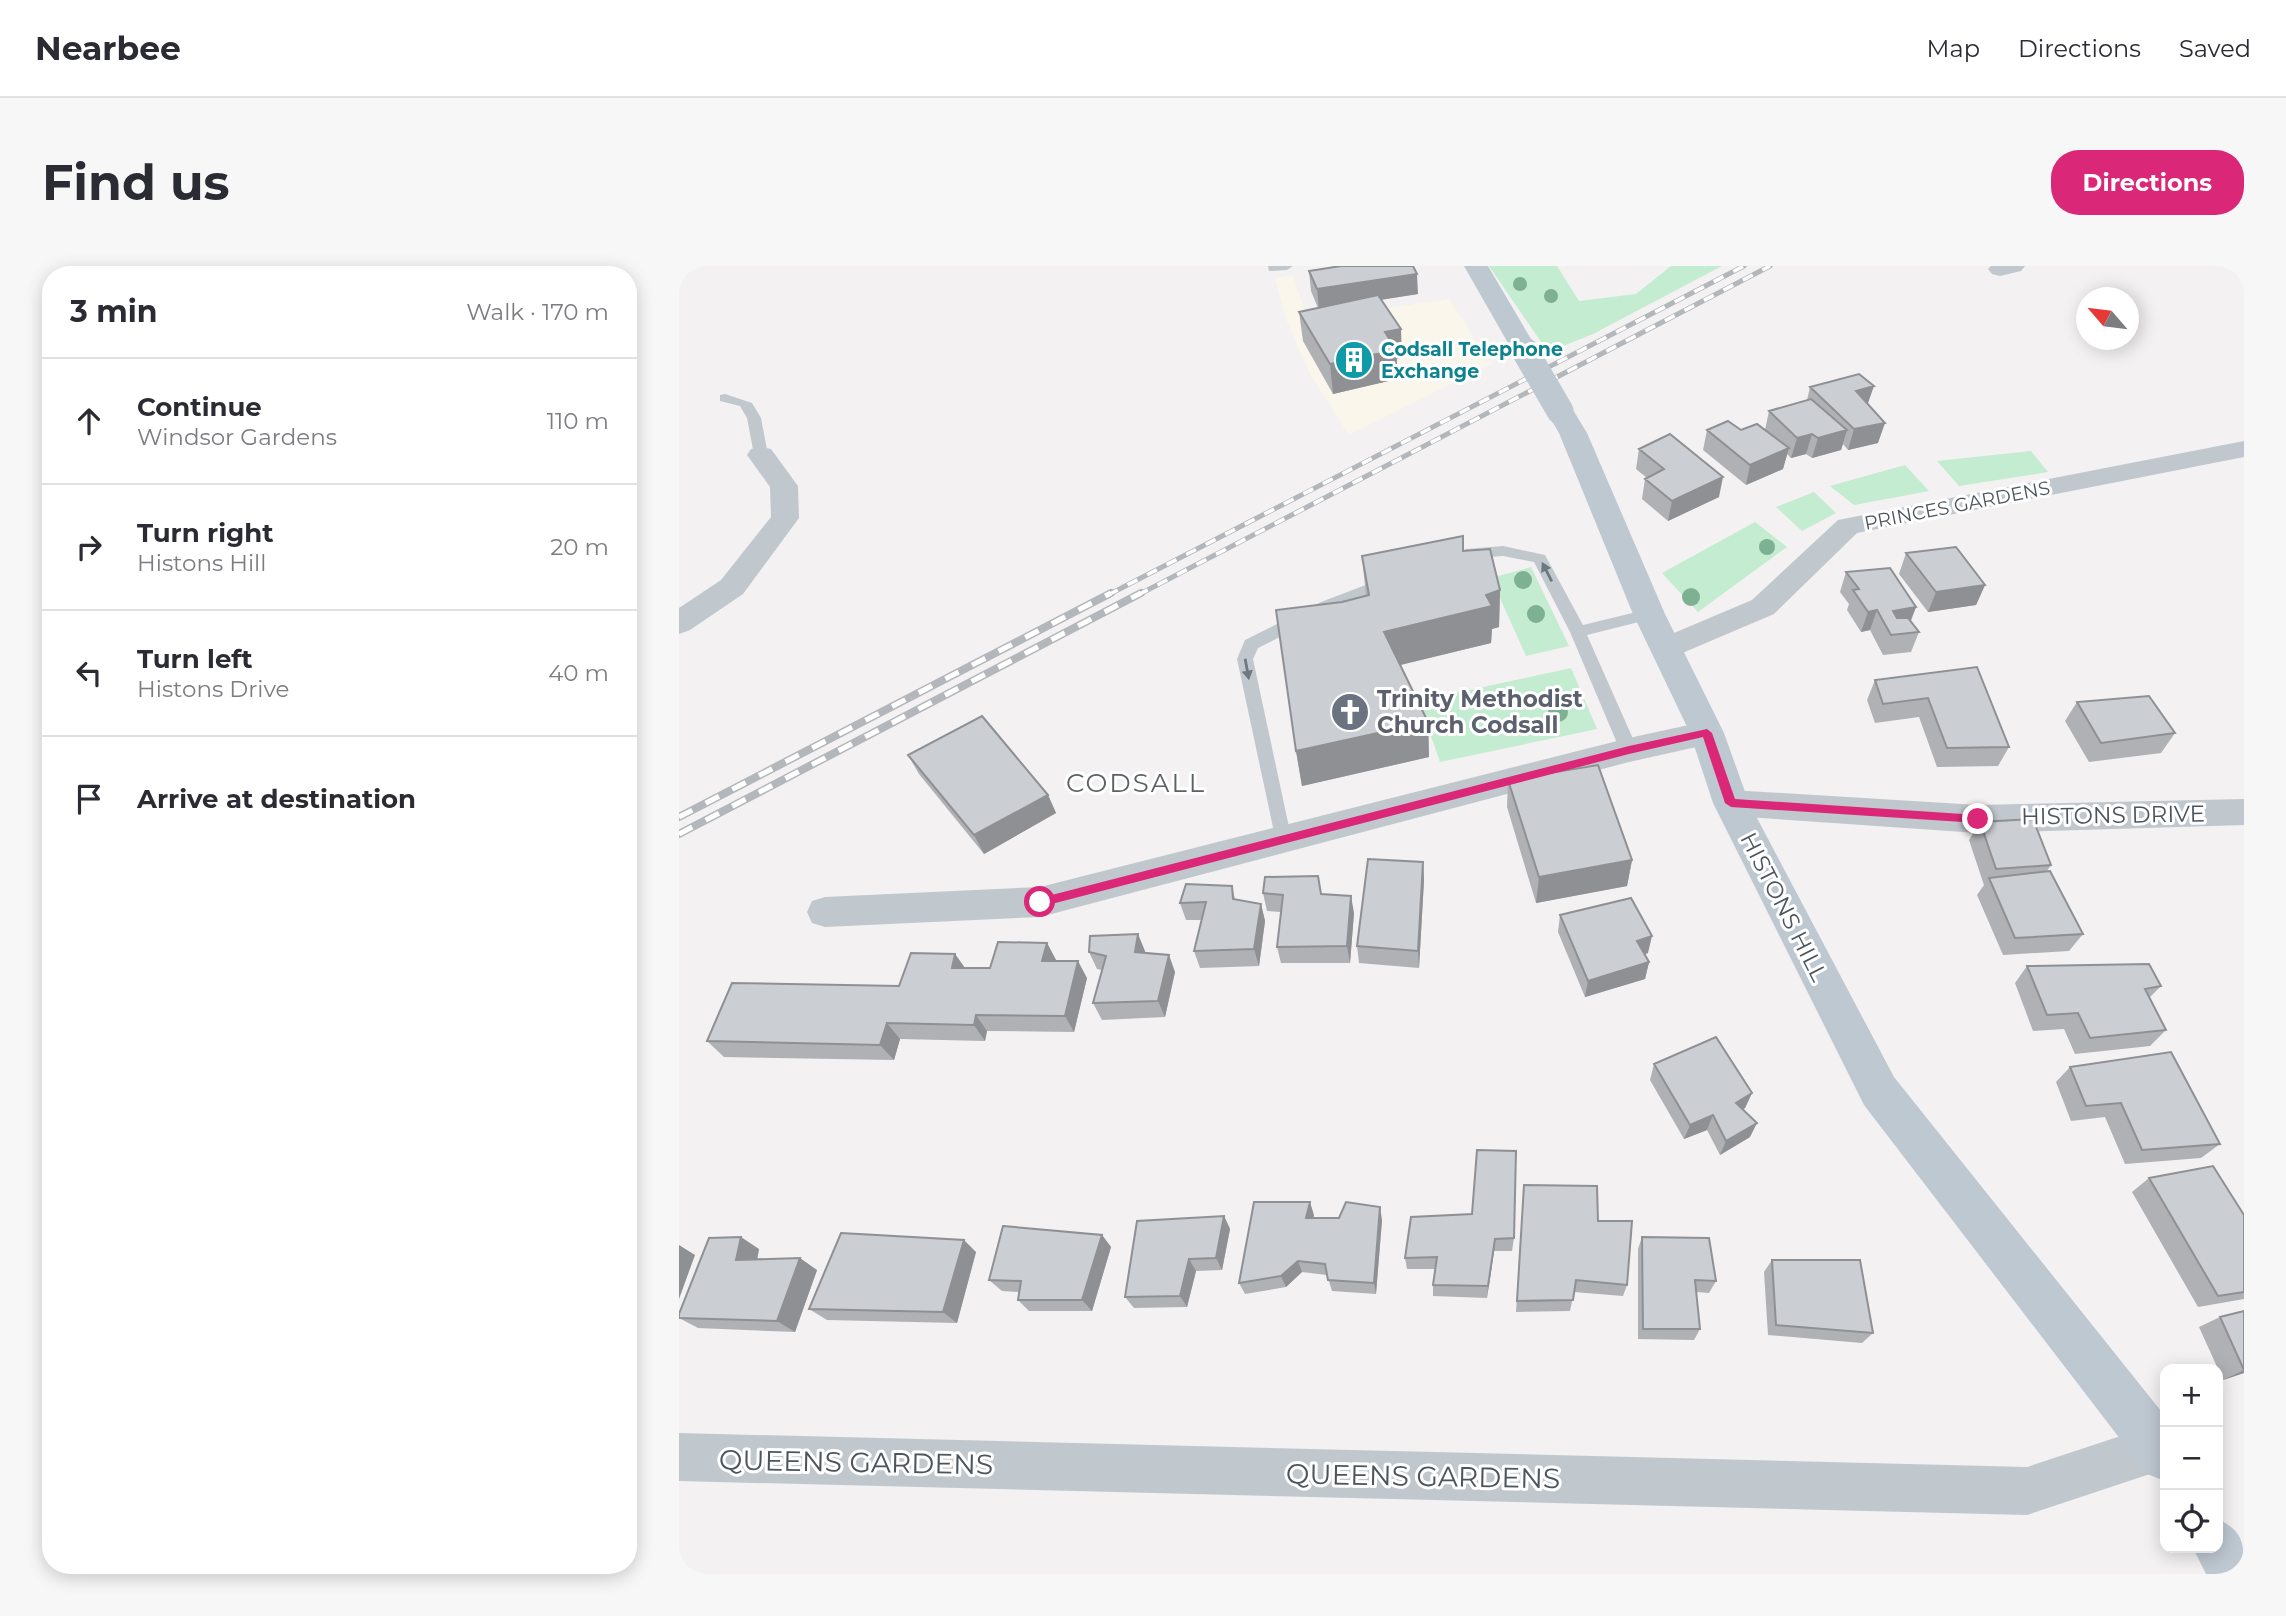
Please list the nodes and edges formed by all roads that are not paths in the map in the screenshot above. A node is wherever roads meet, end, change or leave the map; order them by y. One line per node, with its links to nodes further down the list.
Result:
1 (1287, 266): 3 (lane)
2 (1476, 266): 9 (street, HISTONS HILL, bridge)
3 (1273, 268)
4 (725, 398): 6 (lane)
5 (2244, 449): 12 (street, PRINCES GARDENS)
6 (761, 455): 10 (street)
7 (1449, 557): 11 (lane, one-way to 7)
8 (1400, 576): 17 (lane, one-way to 17)
9 (1649, 614): 11 (lane); 12 (street, HISTONS HILL)
10 (679, 624)
11 (1578, 632): 14 (lane)
12 (1666, 649): 13 (street, HISTONS HILL)
13 (1707, 733): 14 (street); 15 (street, HISTONS HILL)
14 (1629, 750): 17 (street)
15 (1731, 803): 16 (street, HISTONS DRIVE); 19 (street, HISTONS HILL)
16 (2244, 812)
17 (1283, 841): 18 (street)
18 (825, 912)
19 (2160, 1449)
20 (2160, 1453): 21 (street, QUEENS GARDENS)
21 (679, 1457)
22 (2223, 1553): 23 (street)
23 (2235, 1574)

